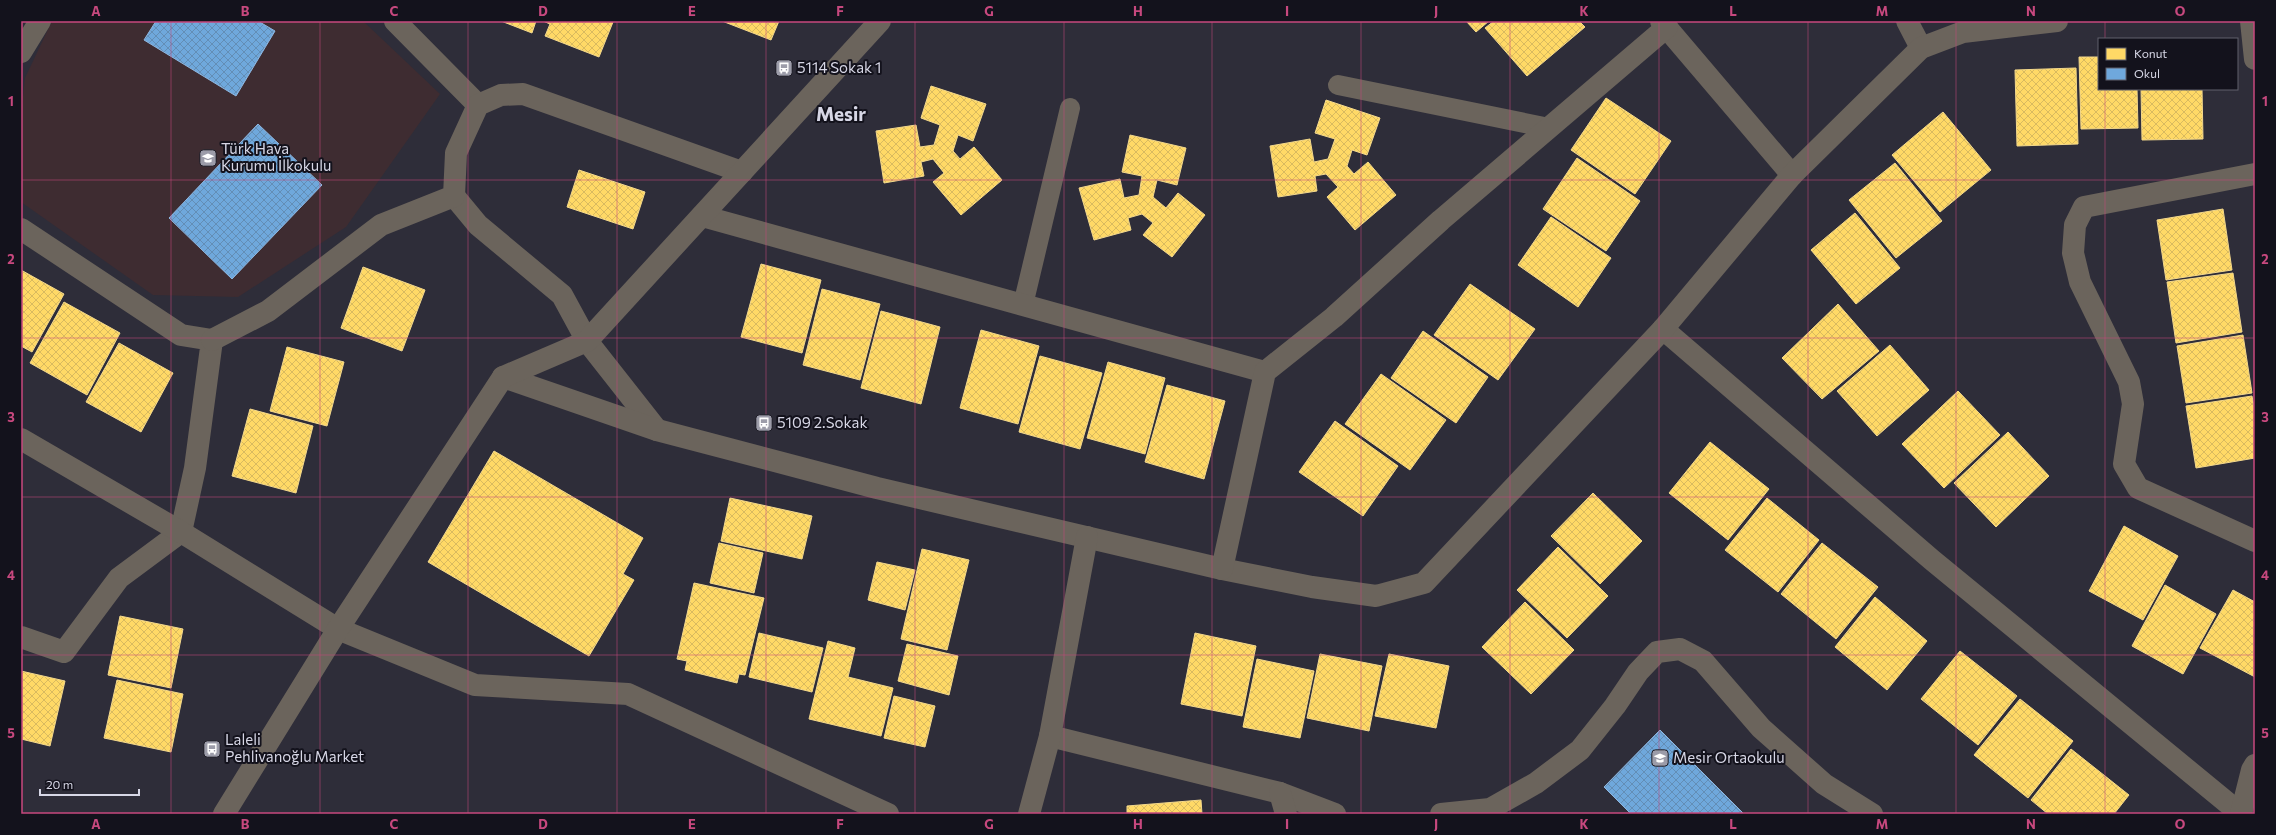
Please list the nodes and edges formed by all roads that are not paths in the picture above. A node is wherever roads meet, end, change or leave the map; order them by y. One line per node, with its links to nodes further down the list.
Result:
1 (40, 21): 9 (street)
2 (395, 21): 12 (street)
3 (880, 21): 15 (street)
4 (1907, 21): 8 (street)
5 (2057, 21): 8 (street)
6 (2252, 21): 10 (street)
7 (1664, 24): 14 (street); 17 (street)
8 (1921, 48): 17 (street)
9 (21, 52)
10 (2255, 59)
11 (1338, 85): 14 (lane)
12 (478, 104): 15 (street); 18 (street)
13 (1070, 108): 21 (lane)
14 (1549, 128): 25 (street)
15 (742, 172): 19 (street)
16 (2255, 174): 31 (street)
17 (1792, 175): 22 (street)
18 (454, 196): 23 (street); 24 (street)
19 (702, 216): 21 (street); 24 (street)
20 (21, 229): 23 (street)
21 (1023, 305): 25 (street)
22 (1663, 329): 32 (street); 46 (street)
23 (212, 340): 29 (street)
24 (587, 341): 26 (street); 27 (street)
25 (1265, 372): 32 (street)
26 (503, 377): 27 (street); 33 (street)
27 (657, 430): 30 (street)
28 (21, 439): 29 (street)
29 (181, 532): 33 (street); 34 (street)
30 (1087, 537): 32 (street); 35 (street)
31 (2255, 541)
32 (1222, 569)
33 (338, 629): 39 (street); 40 (street)
34 (21, 637)
35 (1050, 736): 37 (street); 41 (street)
36 (2255, 765): 46 (street)
37 (1280, 793): 42 (street); 43 (street)
38 (1487, 811): 44 (street); 45 (street)
39 (224, 814)
40 (888, 814)
41 (1029, 814)
42 (1286, 814)
43 (1335, 814)
44 (1441, 814)
45 (1872, 814)
46 (2241, 814)

